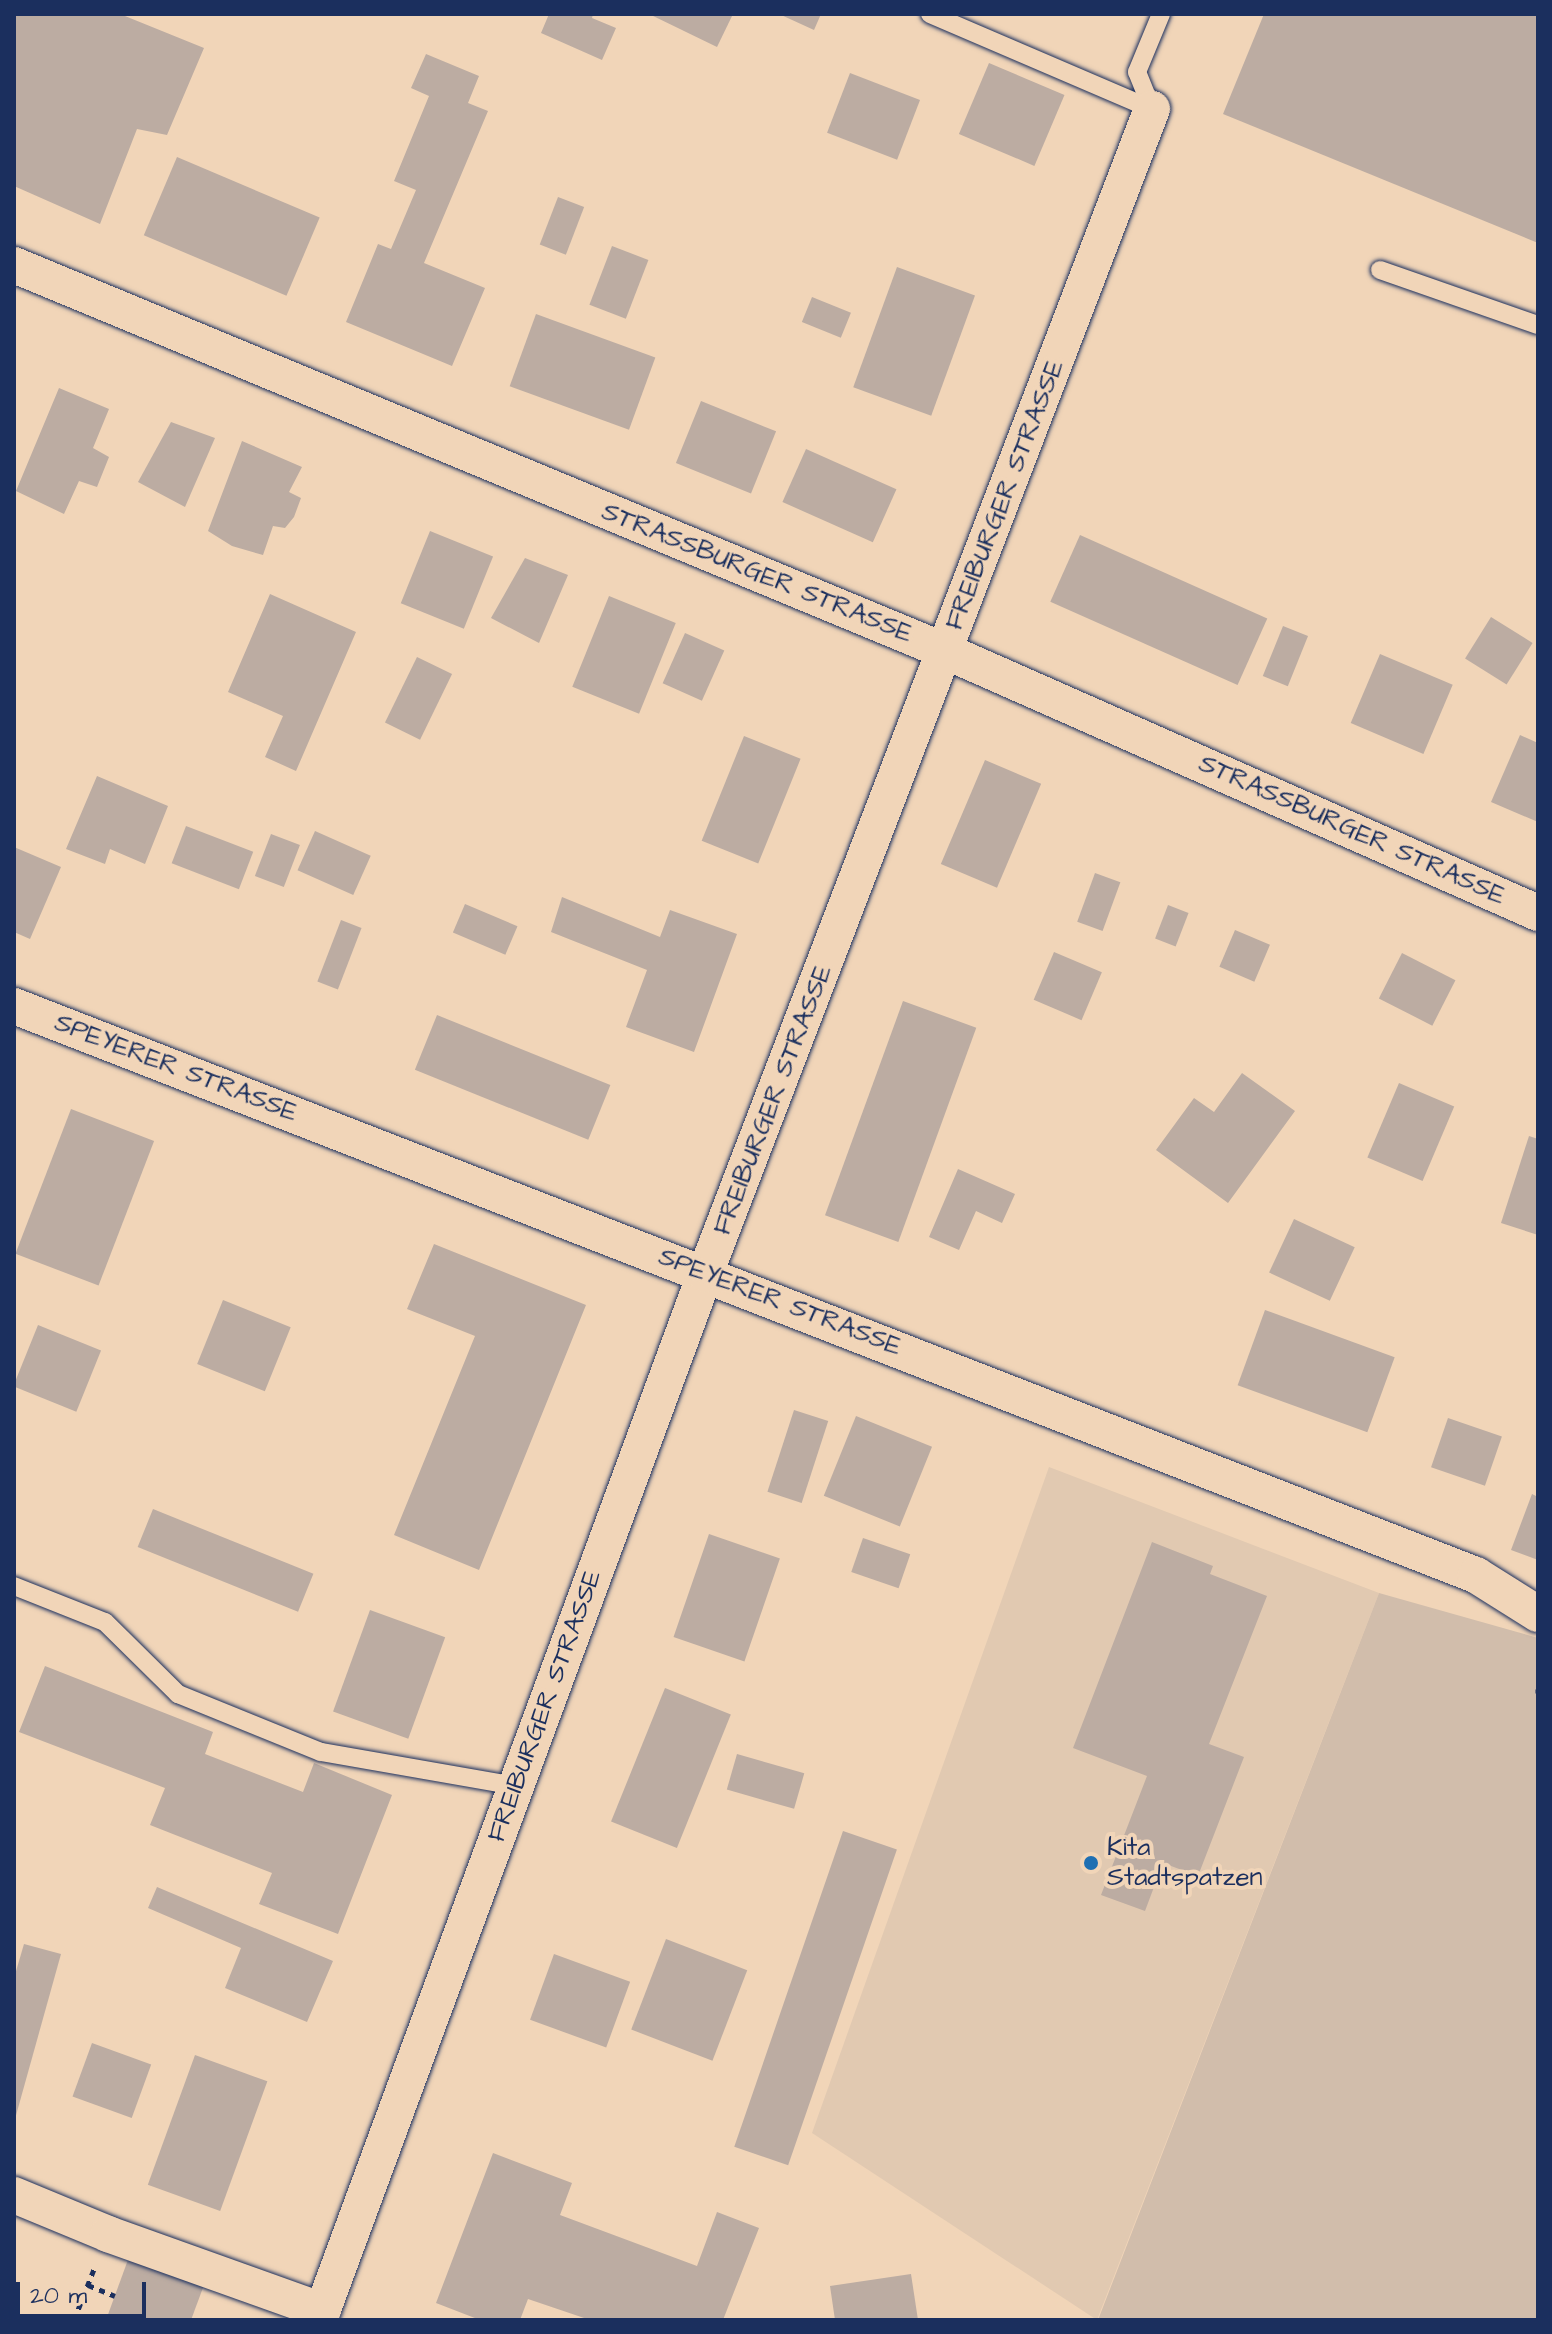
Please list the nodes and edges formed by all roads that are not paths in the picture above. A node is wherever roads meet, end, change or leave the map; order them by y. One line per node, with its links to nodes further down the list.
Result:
1 (930, 14): 3 (lane)
2 (1161, 14): 3 (lane)
3 (1152, 109): 7 (street, FREIBURGER STRASSE)
4 (14, 265): 7 (street, STRASSBURGER STRASSE)
5 (1380, 270): 6 (lane)
6 (1538, 325)
7 (945, 651): 8 (street, STRASSBURGER STRASSE); 10 (street, FREIBURGER STRASSE)
8 (1538, 913)
9 (14, 1006): 10 (street, SPEYERER STRASSE)
10 (705, 1274): 12 (street, SPEYERER STRASSE); 13 (street, FREIBURGER STRASSE)
11 (14, 1586): 13 (lane)
12 (1538, 1614)
13 (515, 1786): 15 (street, FREIBURGER STRASSE)
14 (14, 2195): 15 (street)
15 (321, 2315)

